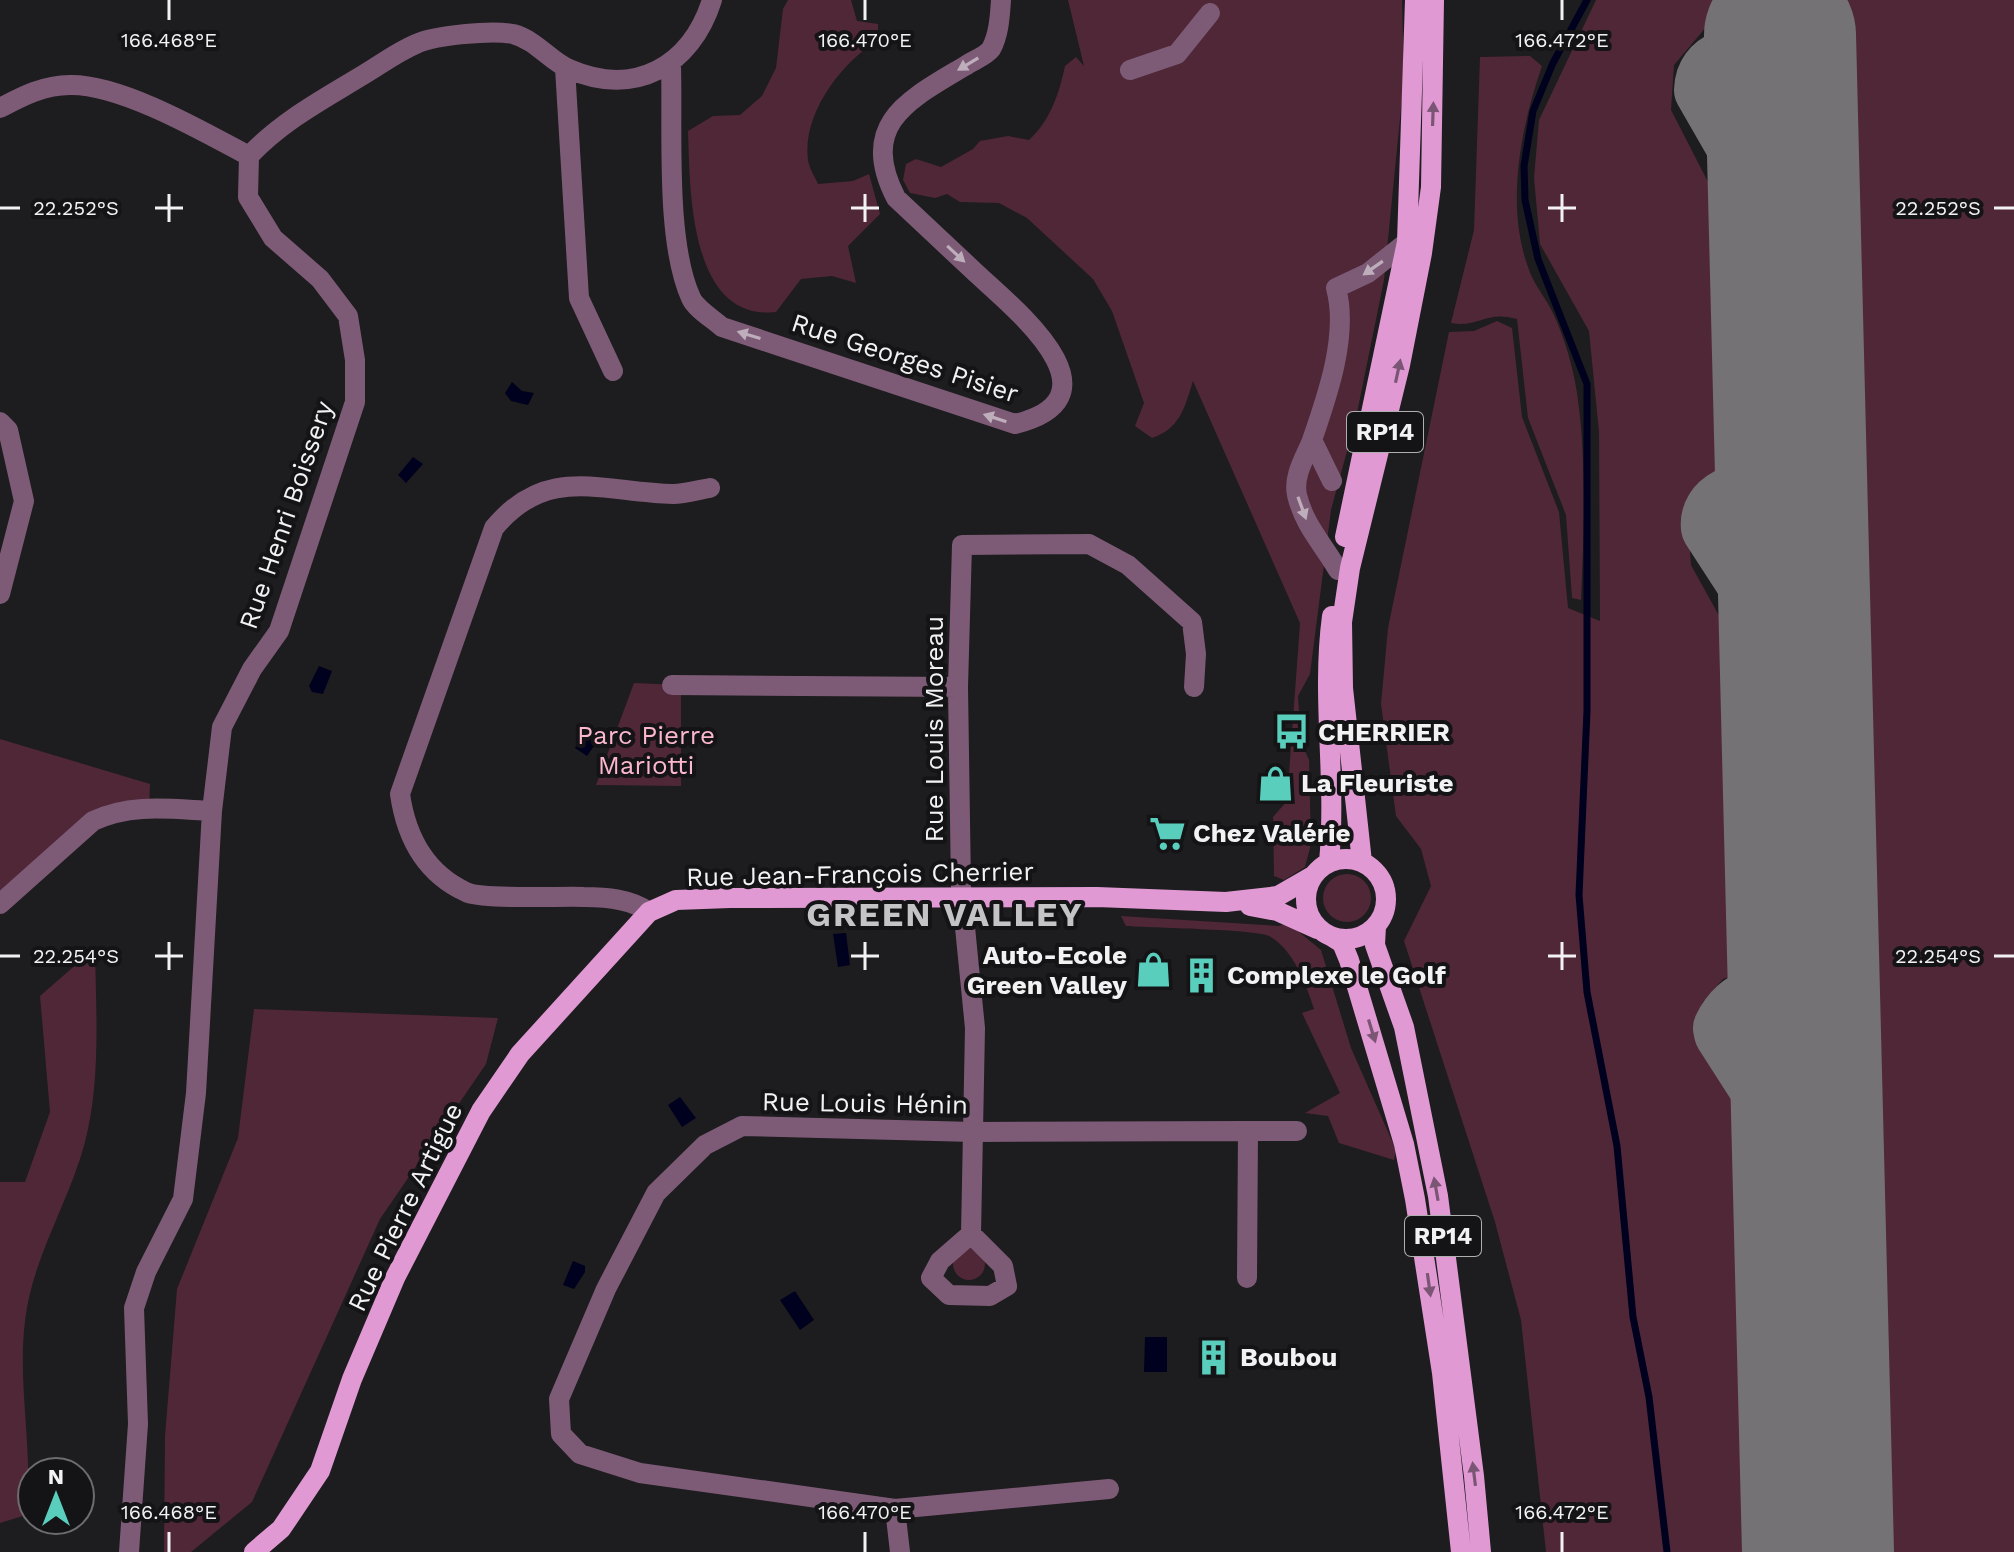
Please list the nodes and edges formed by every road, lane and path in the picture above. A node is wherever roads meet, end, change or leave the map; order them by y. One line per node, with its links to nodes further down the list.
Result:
1 (712, 0): 6 (street)
2 (1001, 0): 6 (street, Rue Georges Pisier, one-way to 6)
3 (1415, 0): 11 (main road, RP14)
4 (1434, 0): 24 (main road, RP14, one-way to 4)
5 (1210, 13): 8 (street)
6 (671, 65): 7 (street)
7 (565, 68): 10 (street); 12 (street)
8 (1130, 70)
9 (0, 108): 10 (street)
10 (249, 156): 22 (street, Rue Henri Boissery)
11 (1407, 242): 14 (street, one-way to 14); 17 (main road, RP14)
12 (613, 371)
13 (0, 422): 18 (street)
14 (1312, 440): 15 (street); 17 (street, one-way to 17)
15 (1332, 481)
16 (710, 488): 29 (street)
17 (1338, 570): 23 (main road, RP14)
18 (0, 594)
19 (672, 685): 20 (street)
20 (958, 687): 21 (street, Rue Louis Moreau); 26 (street, Rue Louis Moreau)
21 (1194, 687)
22 (212, 811): 28 (street); 39 (street, Rue Henri Boissery)
23 (1329, 862): 24 (main road); 25 (main road)
24 (1362, 862): 30 (main road)
25 (1311, 877): 27 (main road, Rue Jean-François Cherrier); 31 (main road)
26 (961, 898): 27 (main road, Rue Jean-François Cherrier); 29 (main road, Rue Jean-François Cherrier); 34 (street, Rue Louis Moreau)
27 (1226, 902): 31 (main road, Rue Jean-François Cherrier)
28 (0, 904)
29 (649, 912): 40 (main road, Rue Pierre Artigue)
30 (1376, 926): 31 (main road); 43 (main road, RP14, one-way to 30)
31 (1326, 933): 42 (main road, RP14, one-way to 42)
32 (1248, 1131): 33 (street, Rue Louis Hénin); 34 (street, Rue Louis Hénin); 36 (street)
33 (1297, 1131)
34 (974, 1132): 35 (street, Rue Louis Moreau); 38 (street, Rue Louis Hénin)
35 (971, 1234)
36 (1247, 1278)
37 (1109, 1489): 38 (street, Rue Louis Hénin)
38 (895, 1509): 41 (street)
39 (129, 1552)
40 (254, 1552)
41 (900, 1552)
42 (1461, 1552)
43 (1481, 1552)

